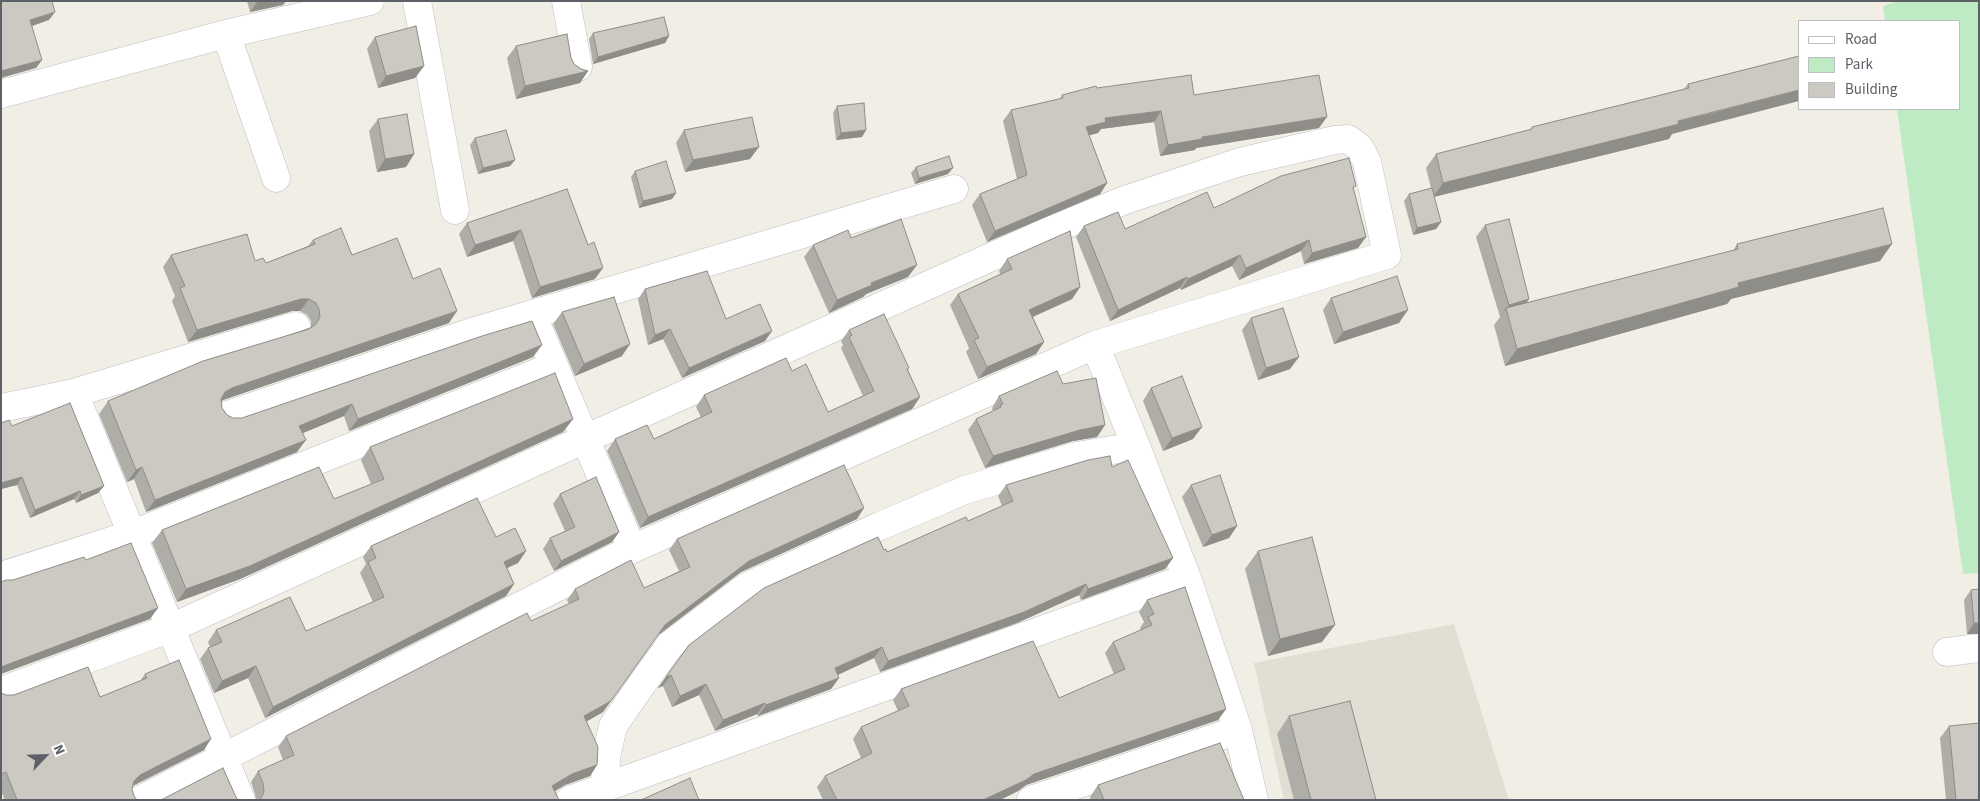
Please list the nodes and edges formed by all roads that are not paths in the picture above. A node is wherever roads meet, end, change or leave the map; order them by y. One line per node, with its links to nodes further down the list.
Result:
1 (370, 1): 4 (street)
2 (417, 1): 10 (street)
3 (566, 1): 6 (street)
4 (327, 6): 5 (street)
5 (226, 34): 7 (street); 8 (street)
6 (578, 67)
7 (1, 94)
8 (276, 178)
9 (954, 189): 11 (street)
10 (456, 210)
11 (532, 314): 14 (street); 17 (street)
12 (296, 326): 15 (street)
13 (1095, 345): 18 (street); 19 (street); 21 (street)
14 (554, 366): 18 (street); 20 (street)
15 (74, 393): 16 (street); 20 (street)
16 (1, 408)
17 (228, 415)
18 (585, 439): 21 (street); 24 (street)
19 (1136, 446): 23 (street); 30 (street)
20 (133, 534): 22 (street); 24 (street)
21 (632, 549): 29 (street)
22 (1, 576)
23 (1187, 578): 28 (street); 30 (street)
24 (171, 628): 27 (street); 29 (street)
25 (1979, 648): 26 (street)
26 (1947, 652)
27 (1, 691)
28 (1238, 730): 34 (street); 35 (street)
29 (225, 758): 31 (street); 32 (street)
30 (605, 787): 33 (street)
31 (140, 800)
32 (242, 800)
33 (570, 800)
34 (1031, 800)
35 (1254, 800)

